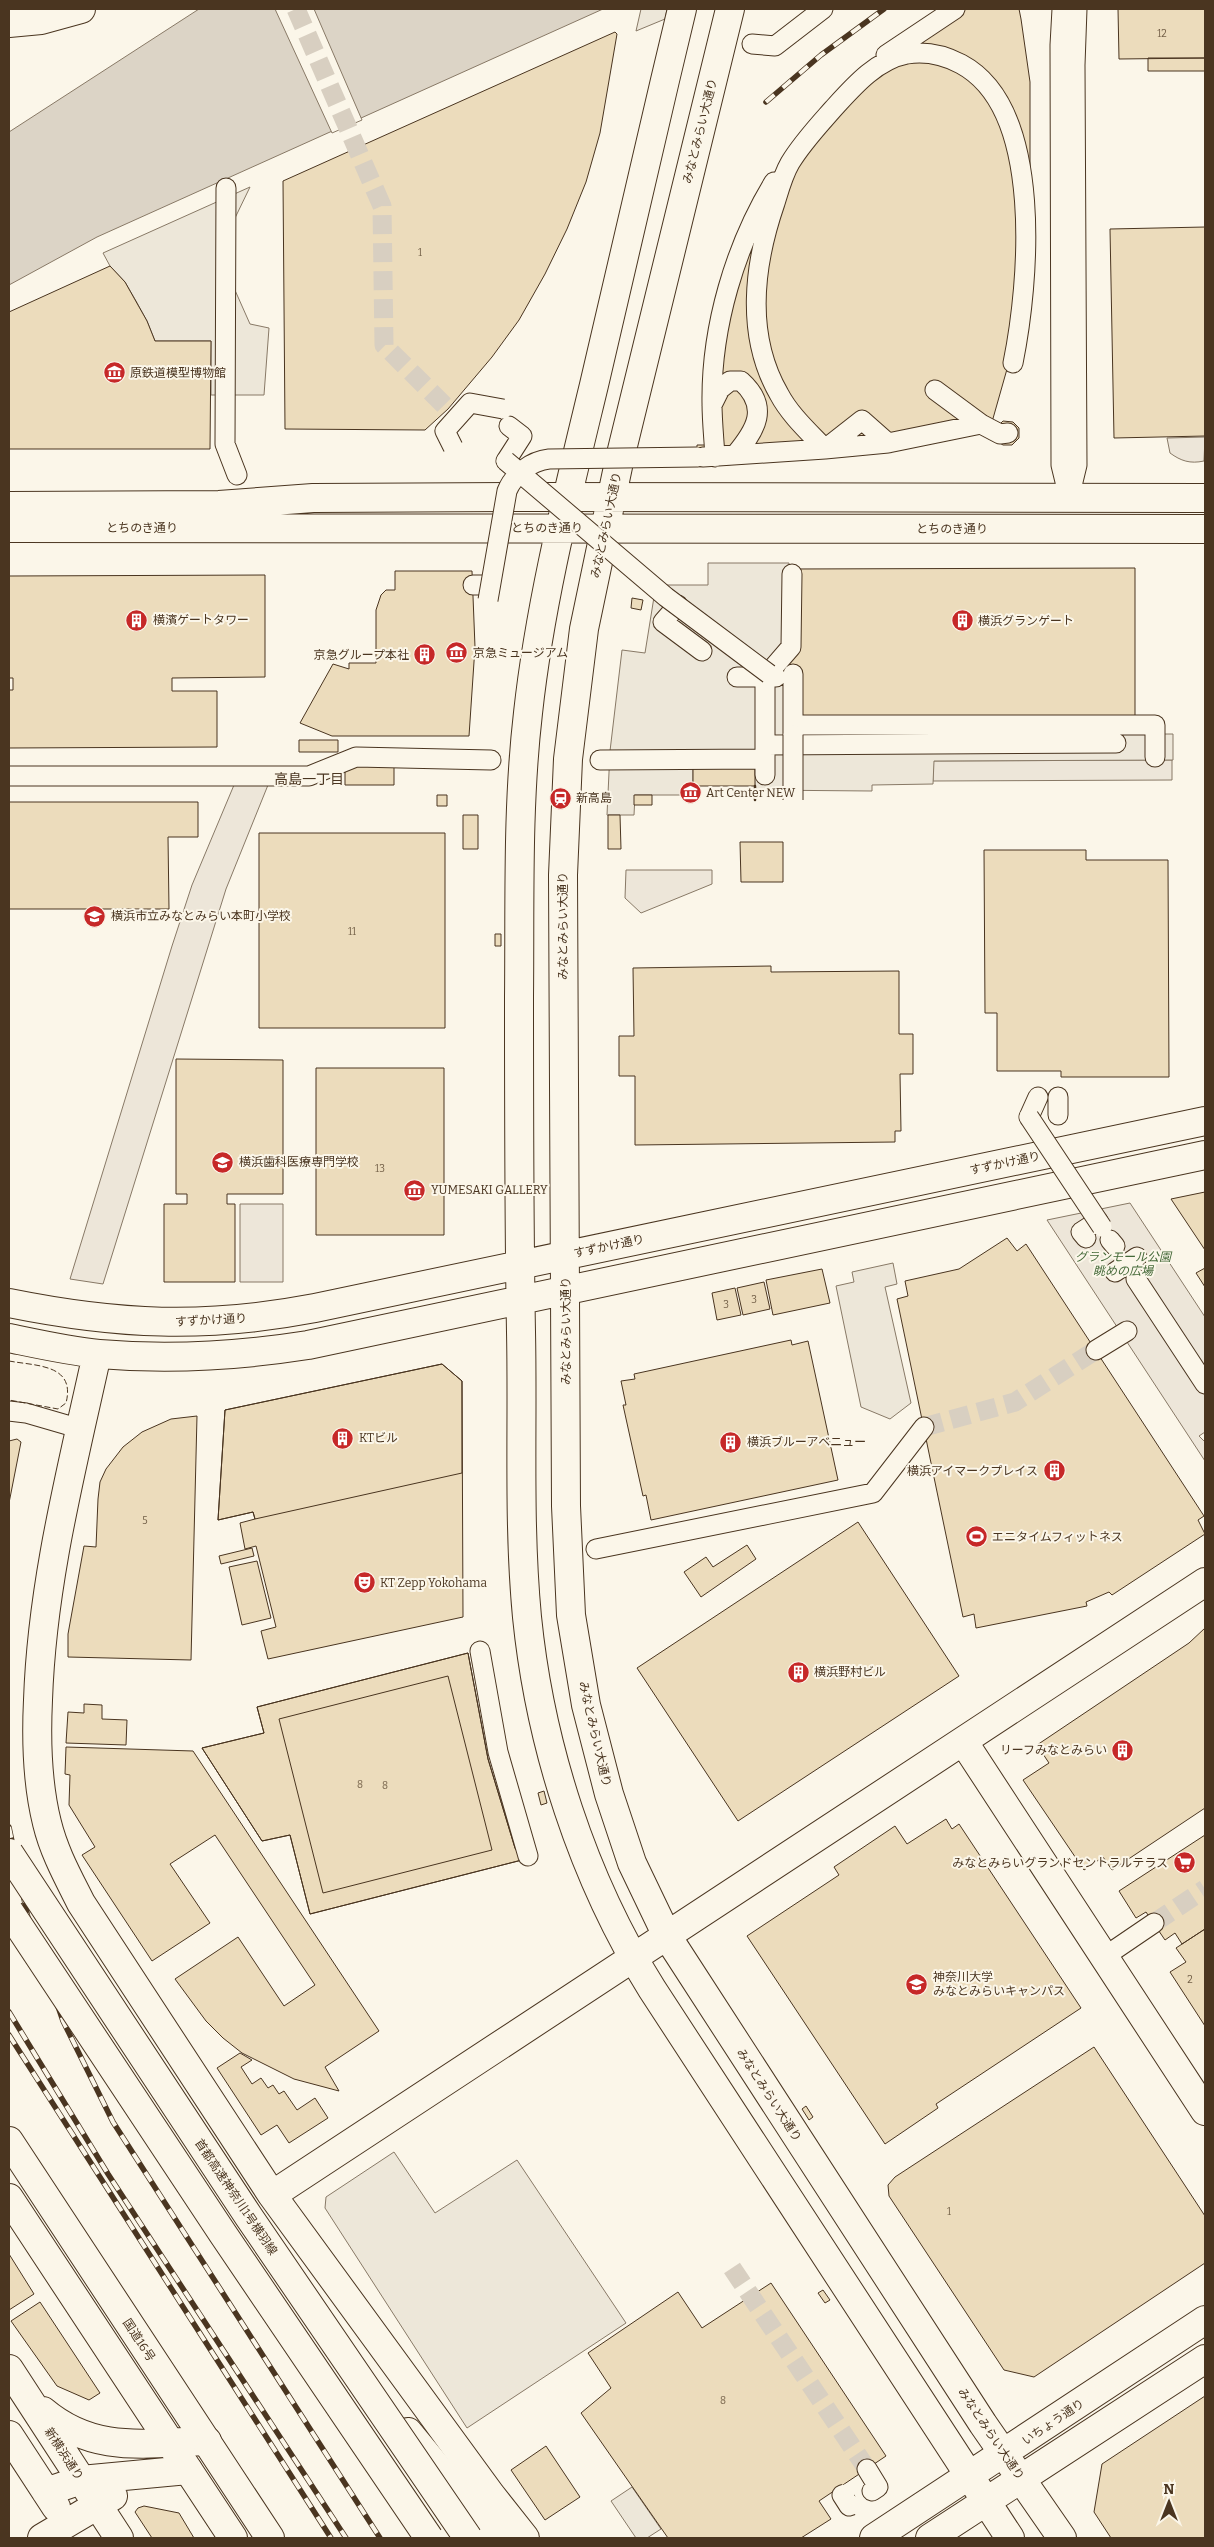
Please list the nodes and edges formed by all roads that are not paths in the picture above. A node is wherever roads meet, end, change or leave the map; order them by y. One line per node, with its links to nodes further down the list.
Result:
1 (81, 9): 9 (main road)
2 (730, 9): 24 (main road, みなとみらい大通り)
3 (807, 9): 4 (street)
4 (823, 9)
5 (955, 9): 13 (street)
6 (1062, 9): 25 (street)
7 (1077, 9): 25 (street)
8 (682, 10): 23 (main road)
9 (12, 19)
10 (226, 188): 22 (street)
11 (1013, 363): 18 (street)
12 (935, 390): 14 (street)
13 (712, 404): 19 (street); 20 (street)
14 (981, 424): 15 (street); 16 (street)
15 (1008, 433)
16 (888, 443): 18 (street); 18 (street)
17 (454, 447): 21 (street, bridge)
18 (825, 450): 19 (street)
19 (735, 455): 20 (street)
20 (706, 457): 21 (street, bridge)
21 (521, 473): 33 (street, bridge); 34 (street, bridge)
22 (237, 475)
23 (568, 497): 24 (main road, とちのき通り); 27 (main road, とちのき通り); 29 (main road)
24 (612, 497): 25 (main road); 30 (main road, みなとみらい大通り)
25 (1069, 498): 26 (main road)
26 (1205, 498)
27 (9, 506)
28 (9, 528): 29 (main road, とちのき通り)
29 (562, 528): 30 (main road, とちのき通り); 53 (main road)
30 (605, 528): 31 (main road, とちのき通り); 52 (main road, みなとみらい大通り)
31 (1205, 529)
32 (792, 574): 38 (street)
33 (483, 590)
34 (672, 601): 35 (street); 36 (street, bridge)
35 (702, 651)
36 (792, 675): 38 (street); 39 (street)
37 (737, 677): 38 (street)
38 (765, 677): 44 (street)
39 (793, 730): 41 (street); 46 (street, bridge)
40 (1116, 743): 44 (street)
41 (1153, 748)
42 (491, 760): 45 (street)
43 (600, 760): 44 (street)
44 (765, 760)
45 (9, 776)
46 (793, 800)
47 (1038, 1097): 51 (street, bridge)
48 (1205, 1121): 52 (main road, すずかけ通り)
49 (1205, 1155): 54 (main road)
50 (1086, 1238): 51 (street)
51 (1119, 1254): 62 (street)
52 (566, 1255): 53 (main road, すずかけ通り); 54 (main road, みなとみらい大通り)
53 (520, 1265): 55 (main road); 56 (main road, すずかけ通り)
54 (566, 1291): 55 (main road); 75 (main road, みなとみらい大通り)
55 (521, 1300): 61 (main road); 77 (main road)
56 (9, 1302)
57 (1127, 1331): 59 (street)
58 (9, 1338): 60 (main road)
59 (1096, 1350)
60 (97, 1354): 61 (main road); 63 (main road)
61 (146, 1357): 63 (main road)
62 (1205, 1384)
63 (87, 1399): 66 (main road)
64 (9, 1411): 66 (street)
65 (924, 1427): 67 (street)
66 (81, 1429): 80 (main road)
67 (596, 1549)
68 (1205, 1582): 70 (main road)
69 (480, 1651): 72 (street)
70 (963, 1742): 75 (main road); 76 (main road)
71 (9, 1853): 83 (main road, 首都高速神奈川1号横羽線, bridge)
72 (528, 1856)
73 (9, 1910): 99 (main road, bridge)
74 (1154, 1923): 76 (street)
75 (666, 1936): 77 (main road); 90 (main road, みなとみらい大通り)
76 (1104, 1957): 78 (main road)
77 (633, 1958): 80 (main road); 92 (main road)
78 (1205, 2110)
79 (9, 2140): 88 (main road, 国道16号)
80 (272, 2195): 106 (main road)
81 (9, 2198): 89 (main road)
82 (1205, 2320): 90 (main road, いちょう通り)
83 (335, 2344): 104 (main road, 首都高速神奈川1号横羽線, bridge); 105 (main road, bridge)
84 (1205, 2359): 93 (main road)
85 (9, 2369): 86 (main road, 新横浜通り)
86 (28, 2399): 89 (main road); 94 (main road, 新横浜通り)
87 (9, 2435): 95 (main road)
88 (207, 2441): 89 (main road); 103 (main road, 国道16号)
89 (170, 2442): 91 (main road)
90 (1004, 2454): 92 (main road, いちょう通り); 93 (main road, みなとみらい大通り)
91 (175, 2471): 94 (main road); 97 (main road); 102 (main road)
92 (970, 2476): 96 (main road); 107 (main road, いちょう通り)
93 (1021, 2479): 96 (main road); 110 (main road, みなとみらい大通り)
94 (81, 2480): 95 (main road); 97 (main road, 新横浜通り)
95 (46, 2492): 98 (main road)
96 (986, 2502): 108 (main road); 109 (main road)
97 (98, 2505): 98 (main road); 101 (main road, 新横浜通り)
98 (71, 2531): 100 (main road)
99 (423, 2531)
100 (42, 2538)
101 (119, 2538)
102 (233, 2538)
103 (270, 2538)
104 (468, 2538)
105 (496, 2538)
106 (525, 2538)
107 (874, 2538)
108 (930, 2538)
109 (1010, 2538)
110 (1062, 2538)

